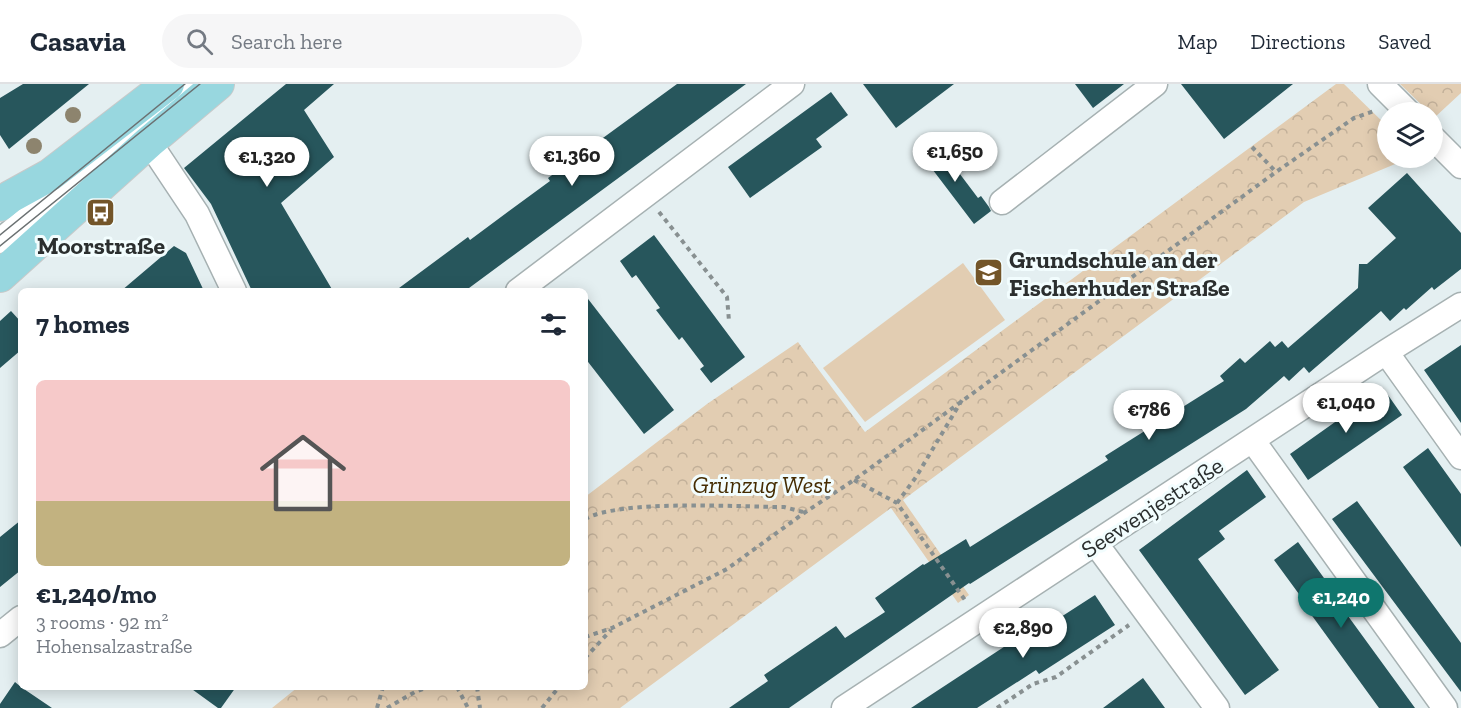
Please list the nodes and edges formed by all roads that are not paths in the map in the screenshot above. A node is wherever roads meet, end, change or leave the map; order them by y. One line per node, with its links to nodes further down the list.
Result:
1 (193, 84): 11 (street)
2 (218, 84): 8 (main road)
3 (792, 84): 17 (street)
4 (1155, 84): 12 (street)
5 (1380, 84): 7 (street)
6 (156, 88): 11 (main road)
7 (1398, 102)
8 (149, 142): 13 (main road); 16 (street)
9 (1443, 148): 10 (street)
10 (1461, 166)
11 (11, 199): 13 (street); 14 (street)
12 (1002, 202)
13 (79, 204): 15 (main road)
14 (0, 241)
15 (0, 276)
16 (233, 288)
17 (522, 288)
18 (1461, 305): 19 (street, Seewenjestraße)
19 (1386, 352): 20 (street, Seewenjestraße); 21 (street)
20 (1253, 441): 22 (street, Seewenjestraße); 27 (street)
21 (1461, 457)
22 (1096, 544): 25 (street, Seewenjestraße); 26 (street)
23 (18, 620): 24 (street)
24 (0, 635)
25 (844, 708)
26 (1217, 708)
27 (1445, 708)

